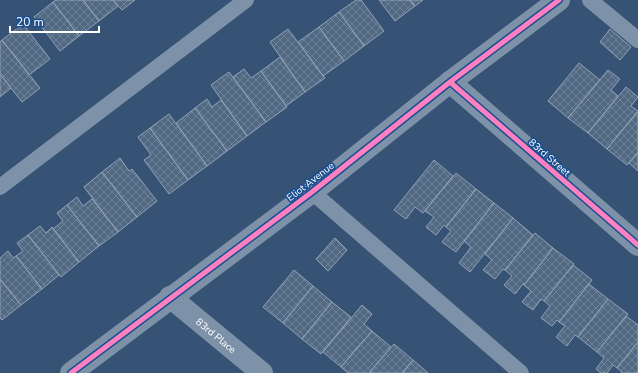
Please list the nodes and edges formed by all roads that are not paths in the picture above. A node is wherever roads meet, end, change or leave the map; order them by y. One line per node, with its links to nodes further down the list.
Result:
1 (246, 0): 6 (lane)
2 (559, 0): 5 (street, Eliot Avenue)
3 (590, 0): 4 (lane)
4 (638, 40)
5 (450, 82): 7 (street, Eliot Avenue); 8 (street, 83rd Street)
6 (0, 187)
7 (312, 192): 9 (street, Eliot Avenue); 12 (lane)
8 (638, 245)
9 (170, 297): 10 (street, Eliot Avenue); 11 (street, 83rd Place)
10 (71, 373)
11 (262, 373)
12 (521, 373)

